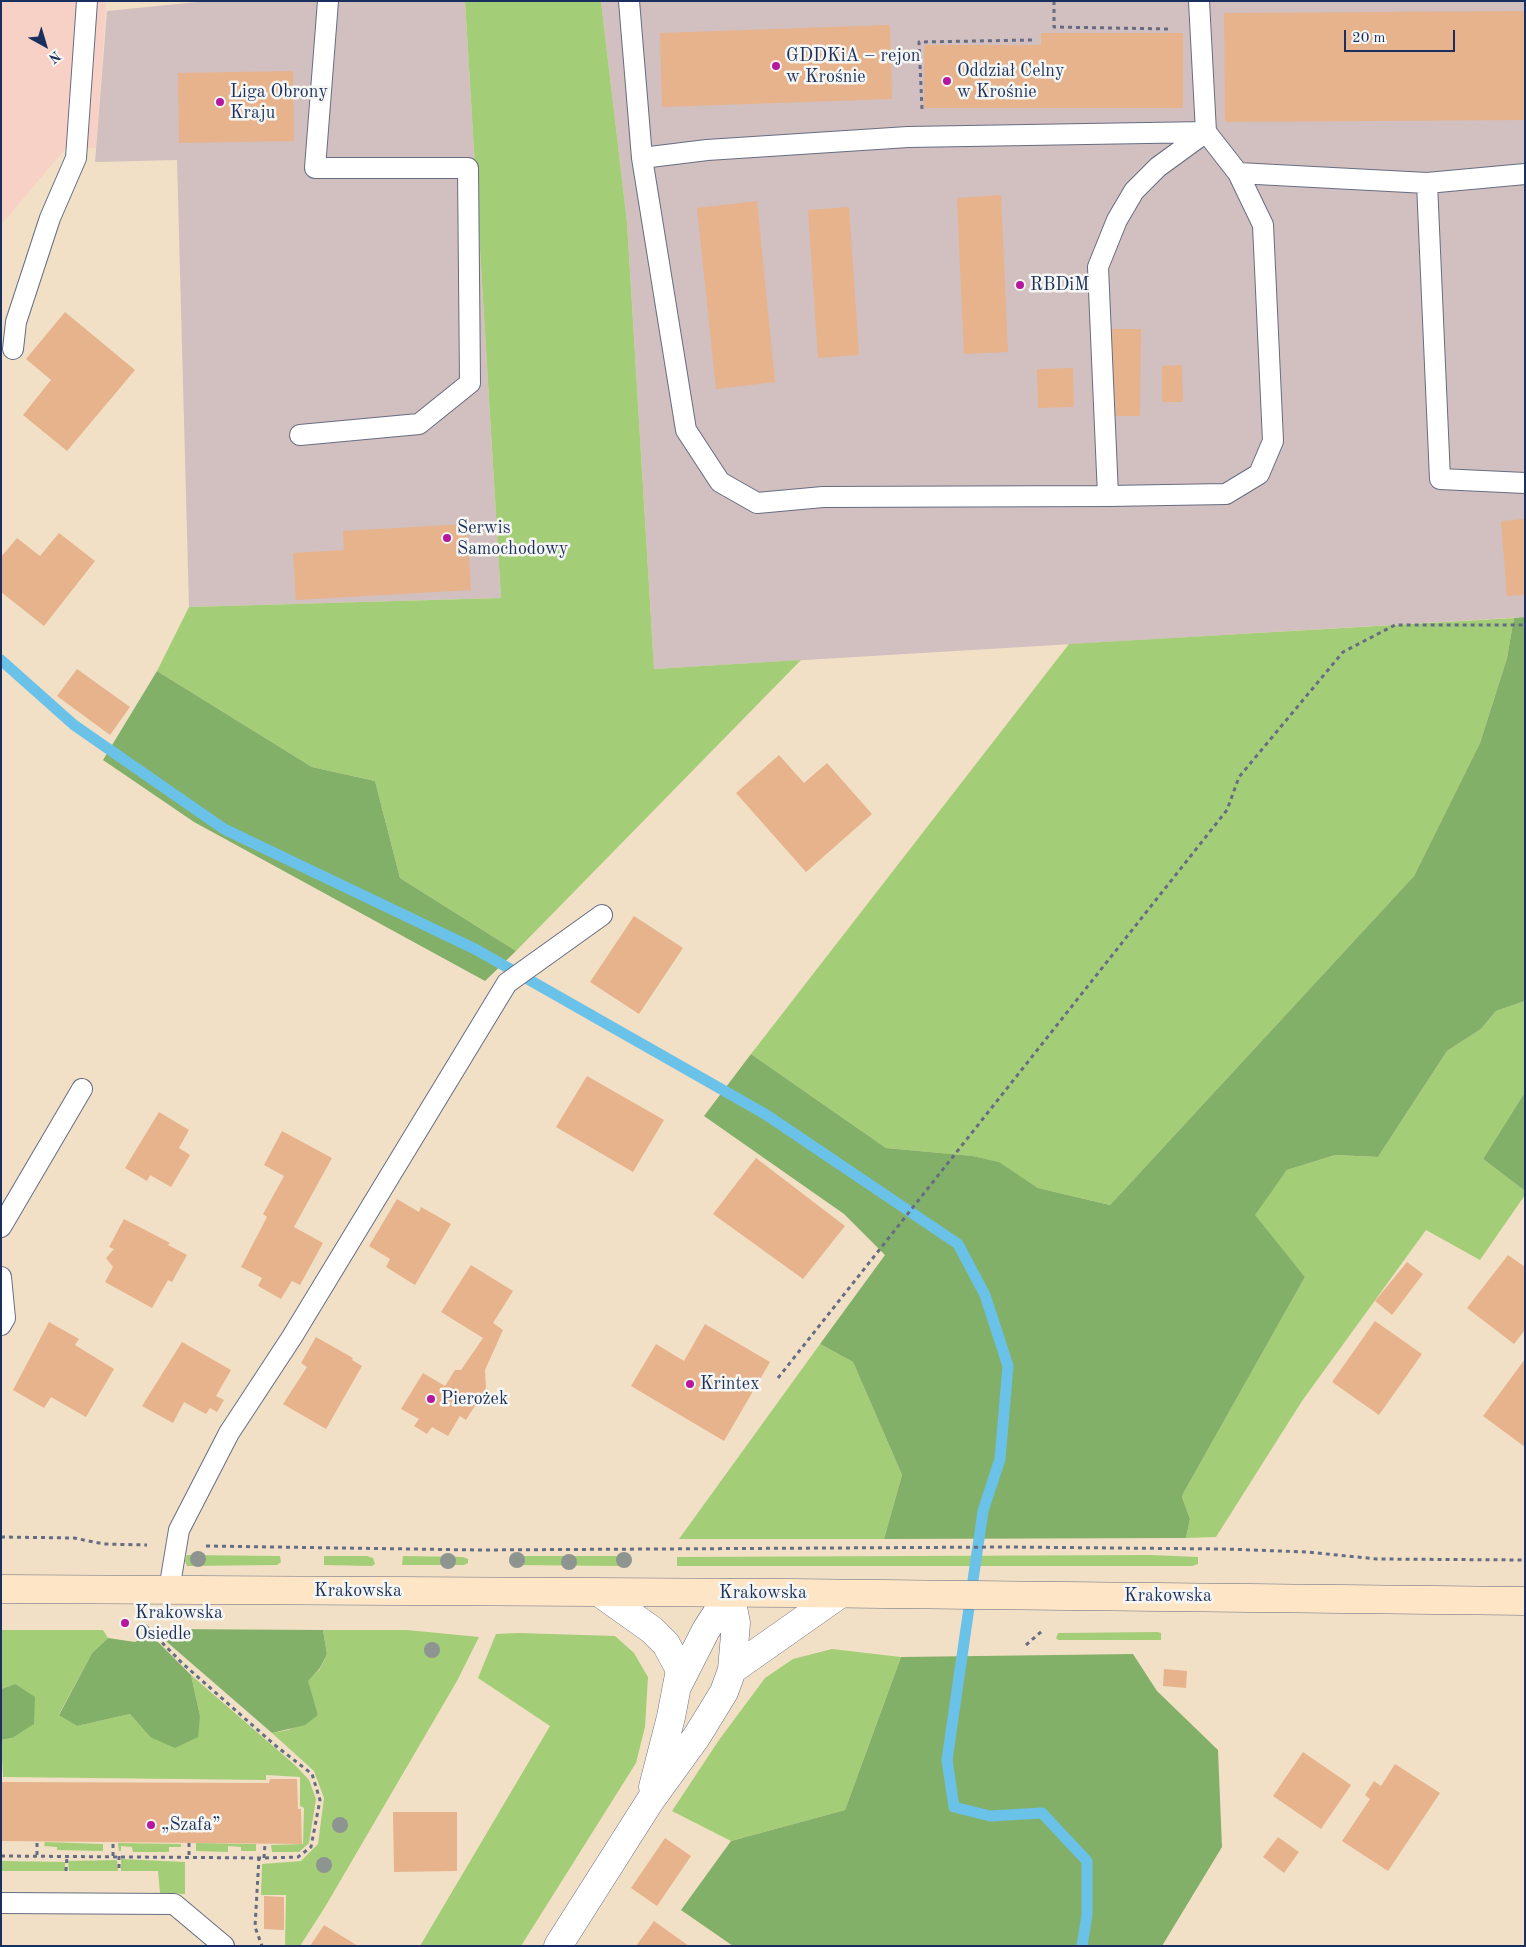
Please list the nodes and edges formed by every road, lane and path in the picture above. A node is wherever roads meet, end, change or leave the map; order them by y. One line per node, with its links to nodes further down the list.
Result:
1 (87, 1): 14 (lane)
2 (328, 1): 15 (lane)
3 (629, 1): 10 (lane)
4 (1054, 1): 6 (path)
5 (1199, 1): 9 (lane)
6 (1172, 29)
7 (1032, 40): 8 (path)
8 (927, 113)
9 (1206, 132): 10 (lane); 11 (lane); 17 (lane)
10 (642, 158): 17 (lane)
11 (1238, 173): 13 (lane); 17 (lane)
12 (1525, 174): 13 (lane)
13 (1426, 183): 16 (lane)
14 (13, 349)
15 (300, 435)
16 (1525, 483)
17 (1108, 496)
18 (1525, 625): 24 (path)
19 (602, 914): 28 (lane)
20 (82, 1089): 21 (lane)
21 (1, 1227)
22 (1, 1277): 23 (lane)
23 (1, 1325)
24 (778, 1378)
25 (385, 1547): 26 (path)
26 (1525, 1560)
27 (1, 1589): 28 (main road, Krakowska)
28 (169, 1590): 29 (main road, Krakowska)
29 (600, 1592): 30 (main road, Krakowska); 35 (street)
30 (730, 1593): 31 (main road, Krakowska); 34 (street); 35 (street)
31 (840, 1594): 32 (main road, Krakowska); 34 (street)
32 (1525, 1601)
33 (143, 1623): 48 (path)
34 (732, 1670): 36 (street)
35 (678, 1685): 36 (street)
36 (650, 1801): 54 (street)
37 (37, 1841): 41 (path)
38 (114, 1842): 44 (path)
39 (189, 1843): 46 (path)
40 (265, 1844): 48 (path)
41 (36, 1855): 42 (path); 43 (path)
42 (1, 1856)
43 (67, 1856): 44 (path); 49 (path)
44 (113, 1856): 45 (path)
45 (119, 1856): 46 (path); 50 (path)
46 (189, 1857): 47 (path)
47 (259, 1858): 48 (path); 53 (path)
48 (264, 1858)
49 (66, 1871)
50 (119, 1871)
51 (1, 1903): 52 (lane)
52 (224, 1946)
53 (262, 1946)
54 (558, 1946)

